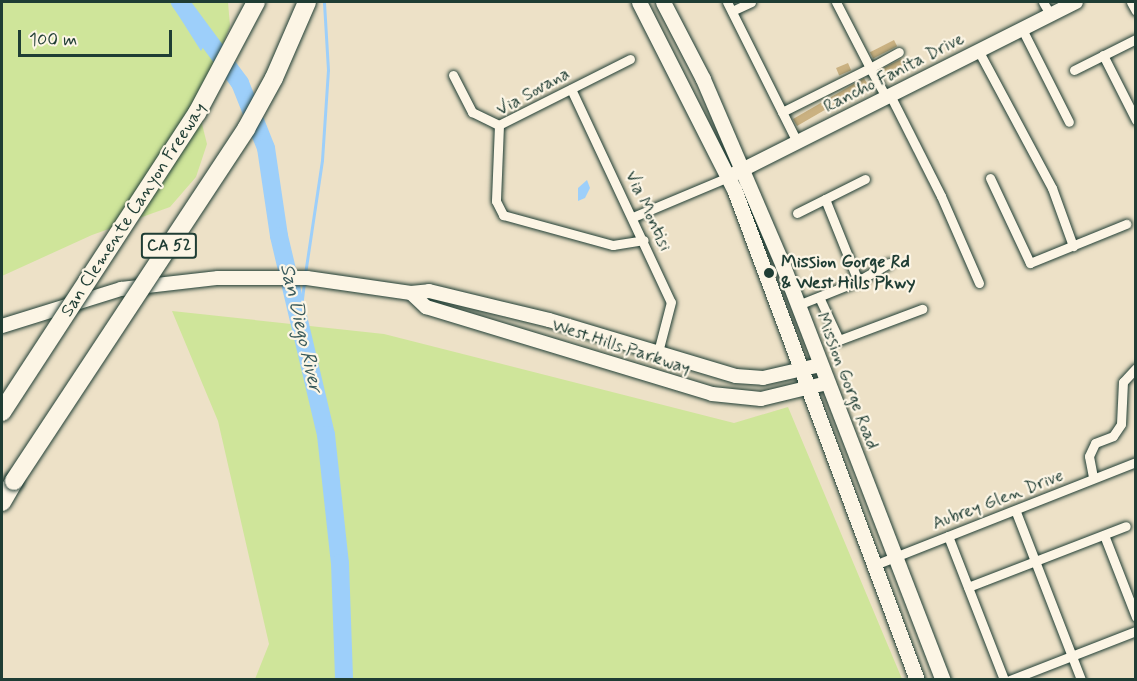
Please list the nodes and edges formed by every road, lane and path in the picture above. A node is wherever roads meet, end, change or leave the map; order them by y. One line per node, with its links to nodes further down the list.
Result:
1 (256, 2): 54 (highway, San Clemente Canyon Freeway / CA 52, bridge)
2 (307, 2): 57 (highway, CA 52, bridge)
3 (639, 2): 31 (main road, Mission Gorge Road)
4 (663, 2): 30 (main road, Mission Gorge Road)
5 (727, 2): 12 (street)
6 (751, 2): 12 (street)
7 (836, 2): 20 (street)
8 (1043, 2): 13 (street)
9 (1076, 2): 13 (main road, Rancho Fanita Drive)
10 (1131, 2): 11 (street)
11 (1136, 11)
12 (732, 12): 25 (street)
13 (1050, 14): 14 (main road, Rancho Fanita Drive)
14 (1022, 29): 16 (main road, Rancho Fanita Drive); 27 (street)
15 (1136, 39): 18 (street)
16 (978, 51): 24 (main road, Rancho Fanita Drive); 39 (street)
17 (899, 52): 20 (street)
18 (1102, 55): 21 (street); 26 (street)
19 (630, 59): 23 (street, Via Sovana)
20 (870, 68): 24 (street); 25 (street)
21 (1074, 70)
22 (453, 75): 28 (street)
23 (571, 89): 28 (street, Via Sovana); 36 (street, Via Montisi)
24 (888, 96): 29 (main road, Rancho Fanita Drive); 42 (street)
25 (782, 112): 29 (street)
26 (1136, 120)
27 (1069, 122)
28 (498, 125): 38 (street, Via Sovana)
29 (797, 142): 30 (main road, Rancho Fanita Drive)
30 (743, 170): 31 (main road, Rancho Fanita Drive); 45 (main road, Mission Gorge Road)
31 (728, 177): 36 (street); 51 (main road, Mission Gorge Road)
32 (865, 178): 34 (street)
33 (990, 178): 39 (street)
34 (825, 199): 35 (street); 41 (street)
35 (797, 213)
36 (633, 218): 38 (street, Via Montisi)
37 (1126, 224): 39 (street)
38 (644, 240): 48 (street, Via Montisi)
39 (1073, 246)
40 (889, 263): 41 (street)
41 (858, 281): 44 (street)
42 (979, 283)
43 (411, 293): 47 (main road, West Hills Parkway); 48 (main road, West Hills Parkway); 53 (main road, West Hills Parkway)
44 (819, 297): 45 (street); 46 (street)
45 (798, 305): 49 (main road, Mission Gorge Road)
46 (922, 309)
47 (2, 326)
48 (658, 352): 51 (main road, West Hills Parkway)
49 (820, 365): 51 (main road, West Hills Parkway); 52 (main road, Mission Gorge Road)
50 (1136, 368): 56 (street)
51 (801, 370): 53 (main road, Mission Gorge Road)
52 (827, 383): 53 (main road, West Hills Parkway); 62 (main road, Mission Gorge Road)
53 (807, 390): 64 (main road, Mission Gorge Road)
54 (2, 412)
55 (1136, 462): 56 (street, Aubrey Glen Drive)
56 (1093, 477): 58 (street, Aubrey Glen Drive)
57 (2, 502)
58 (1016, 512): 61 (street, Aubrey Glen Drive); 63 (street)
59 (1126, 526): 60 (street)
60 (1104, 535): 63 (street); 66 (street)
61 (948, 536): 62 (street, Aubrey Glen Drive); 65 (street)
62 (895, 557): 64 (street, Aubrey Glen Drive); 71 (main road, Mission Gorge Road)
63 (1036, 561): 65 (street); 69 (street)
64 (872, 566): 70 (main road, Mission Gorge Road)
65 (968, 587): 72 (street)
66 (1132, 600): 67 (street)
67 (1136, 617)
68 (1136, 631): 69 (street)
69 (1072, 656): 73 (street); 74 (street)
70 (917, 680)
71 (943, 680)
72 (1004, 680)
73 (1010, 680)
74 (1081, 680)

